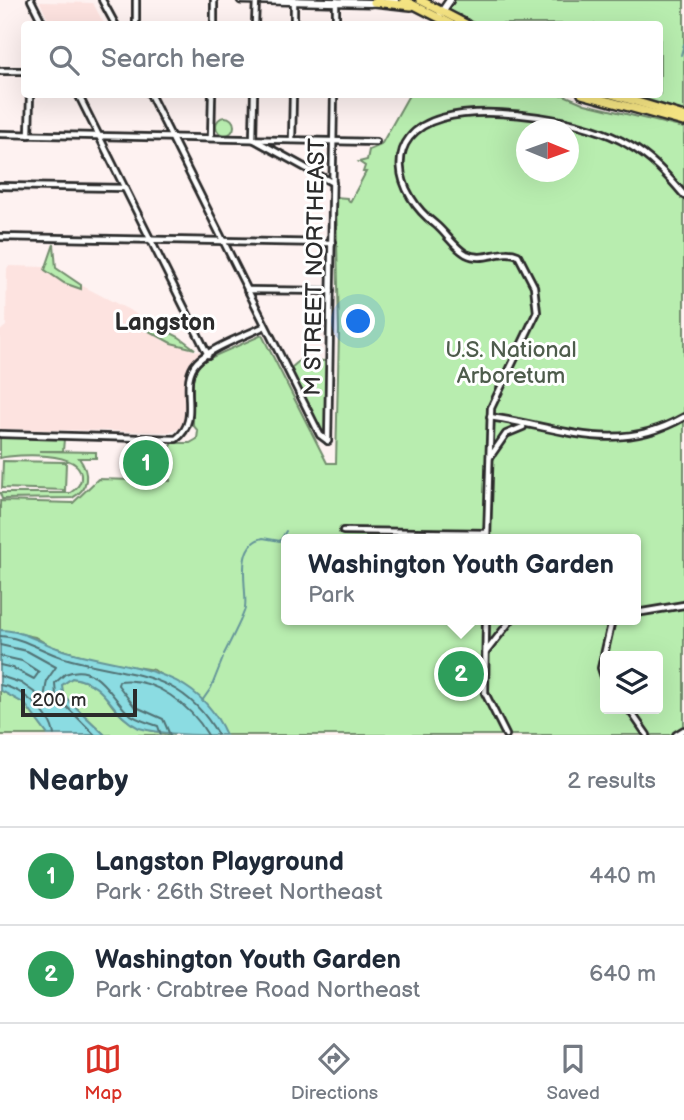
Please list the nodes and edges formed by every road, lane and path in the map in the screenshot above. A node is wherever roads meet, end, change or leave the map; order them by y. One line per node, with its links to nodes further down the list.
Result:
1 (31, 0): 16 (street)
2 (102, 0): 17 (street)
3 (136, 0): 18 (street)
4 (214, 0): 19 (street)
5 (241, 0): 6 (main road)
6 (256, 0): 11 (main road); 20 (street)
7 (395, 0): 13 (main road)
8 (404, 0): 14 (main road)
9 (444, 0): 15 (main road)
10 (450, 0): 15 (main road)
11 (294, 1): 12 (main road); 21 (street)
12 (336, 1): 13 (main road); 22 (street)
13 (374, 2): 14 (main road)
14 (418, 3): 15 (main road)
15 (438, 14): 23 (main road); 24 (main road)
16 (42, 21)
17 (113, 21)
18 (136, 21)
19 (214, 21)
20 (255, 21)
21 (294, 21)
22 (336, 21)
23 (447, 21)
24 (458, 21)
25 (0, 71): 26 (street)
26 (21, 71)
27 (30, 98): 39 (street)
28 (80, 98): 40 (street)
29 (152, 98): 41 (street)
30 (212, 98): 42 (street)
31 (254, 98): 43 (street)
32 (293, 98): 44 (street)
33 (334, 98): 45 (street, M STREET NORTHEAST)
34 (597, 98): 37 (main road)
35 (624, 98): 36 (main road)
36 (684, 116)
37 (684, 122)
38 (0, 134): 39 (street)
39 (29, 135): 40 (street)
40 (99, 136): 41 (street); 49 (street)
41 (171, 137): 42 (street); 53 (street)
42 (211, 138): 43 (street)
43 (253, 139): 44 (street); 47 (street)
44 (292, 140): 45 (street)
45 (334, 141): 46 (street); 47 (street, M STREET NORTHEAST)
46 (376, 142)
47 (333, 183): 54 (street, M STREET NORTHEAST)
48 (0, 186): 49 (street)
49 (125, 188): 52 (street)
50 (684, 195): 59 (street)
51 (0, 237): 52 (street)
52 (150, 239): 53 (street); 58 (street)
53 (222, 241): 54 (street); 55 (street)
54 (332, 243): 56 (street, M STREET NORTHEAST)
55 (247, 290): 56 (street); 57 (street)
56 (331, 291): 57 (street, M STREET NORTHEAST)
57 (265, 326): 58 (street)
58 (208, 355): 62 (street)
59 (490, 417): 61 (street); 63 (street)
60 (684, 417): 61 (street)
61 (529, 426): 63 (street)
62 (0, 434)
63 (488, 461): 64 (street)
64 (488, 519): 66 (street); 68 (street)
65 (343, 531): 66 (street)
66 (471, 533): 67 (street)
67 (476, 534)
68 (487, 534)
69 (684, 605): 70 (street)
70 (641, 612)
71 (486, 625): 75 (street)
72 (507, 625): 75 (street)
73 (611, 625): 74 (street)
74 (605, 651)
75 (485, 654): 78 (street)
76 (632, 714): 79 (street)
77 (684, 730): 80 (street)
78 (506, 735)
79 (647, 735)
80 (676, 735)

